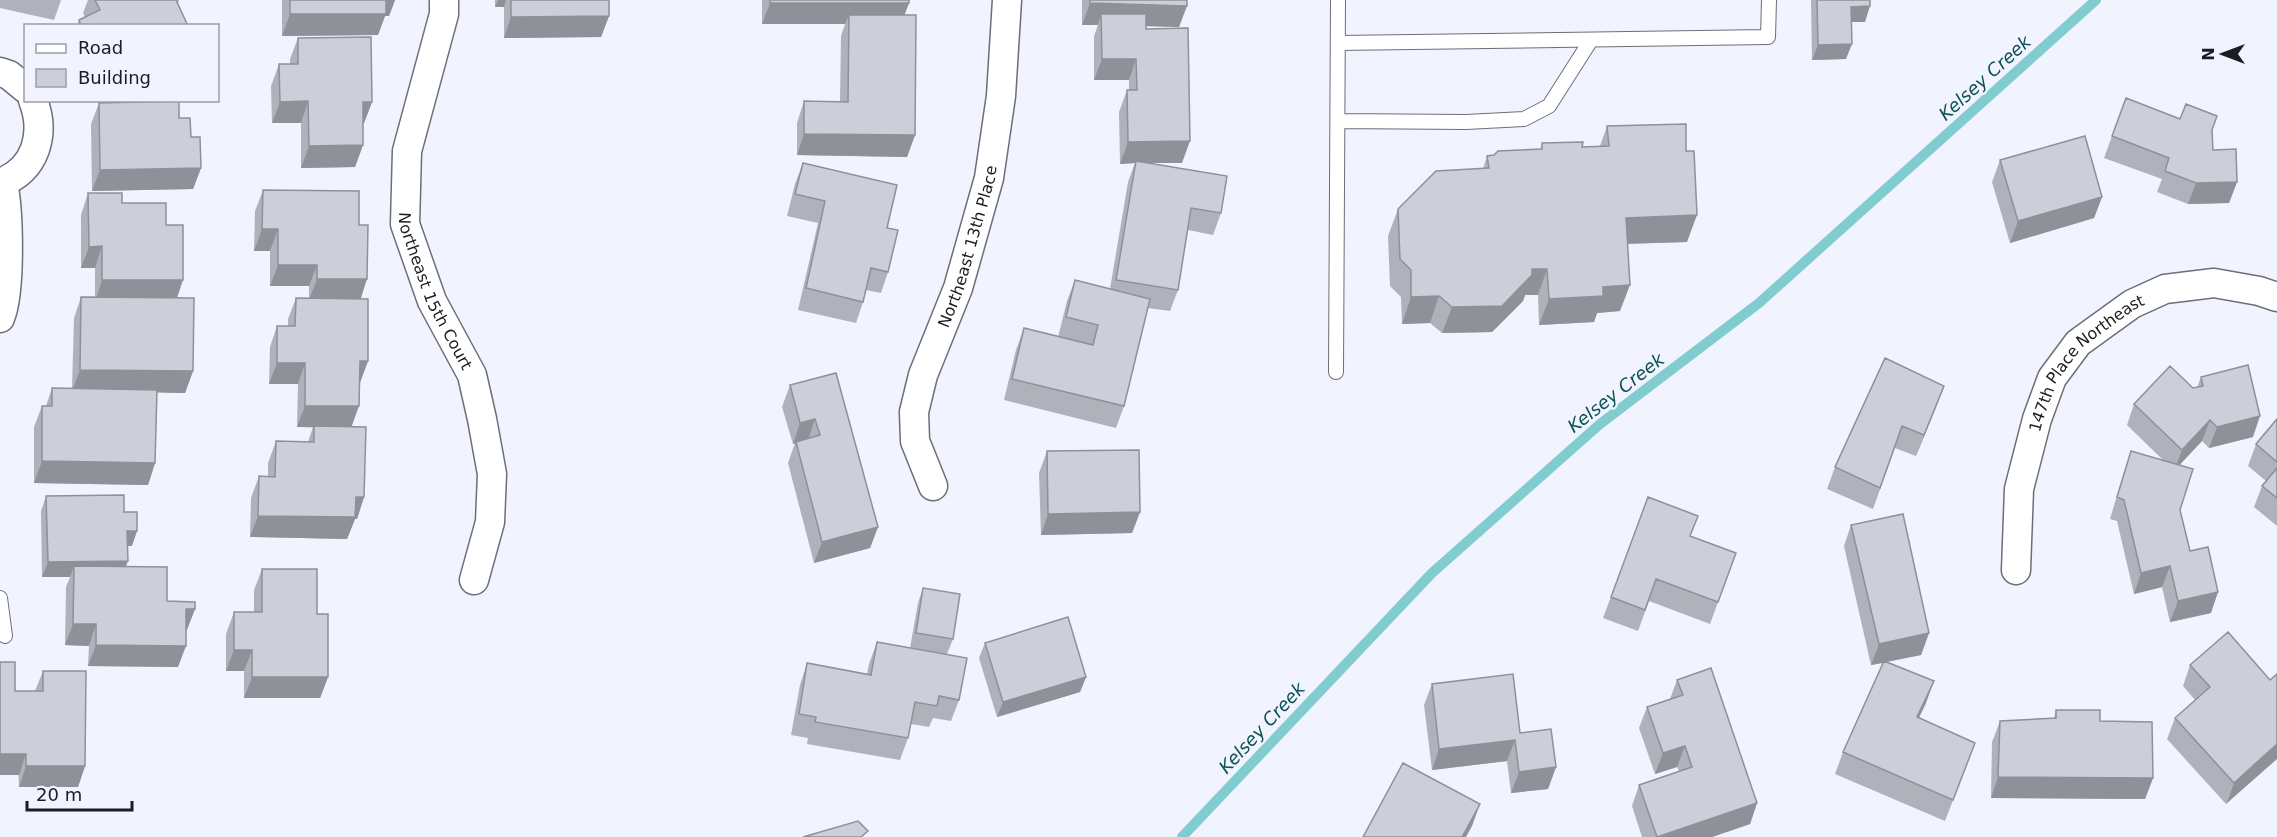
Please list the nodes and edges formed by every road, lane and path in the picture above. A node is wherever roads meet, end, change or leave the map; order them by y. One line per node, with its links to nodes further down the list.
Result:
1 (444, 0): 17 (street, Northeast 15th Court)
2 (1006, 0): 15 (street, Northeast 13th Place)
3 (1338, 0): 6 (lane)
4 (1768, 0): 5 (lane)
5 (1591, 40): 6 (lane); 10 (lane)
6 (1338, 42): 10 (lane)
7 (0, 72): 8 (street)
8 (24, 87)
9 (34, 102): 11 (street)
10 (1338, 121): 14 (lane)
11 (2, 183): 13 (street)
12 (2277, 297): 16 (street, 147th Place Northeast)
13 (0, 318)
14 (1336, 372)
15 (933, 486)
16 (2016, 570)
17 (474, 580)
18 (0, 598): 19 (lane)
19 (5, 636)

